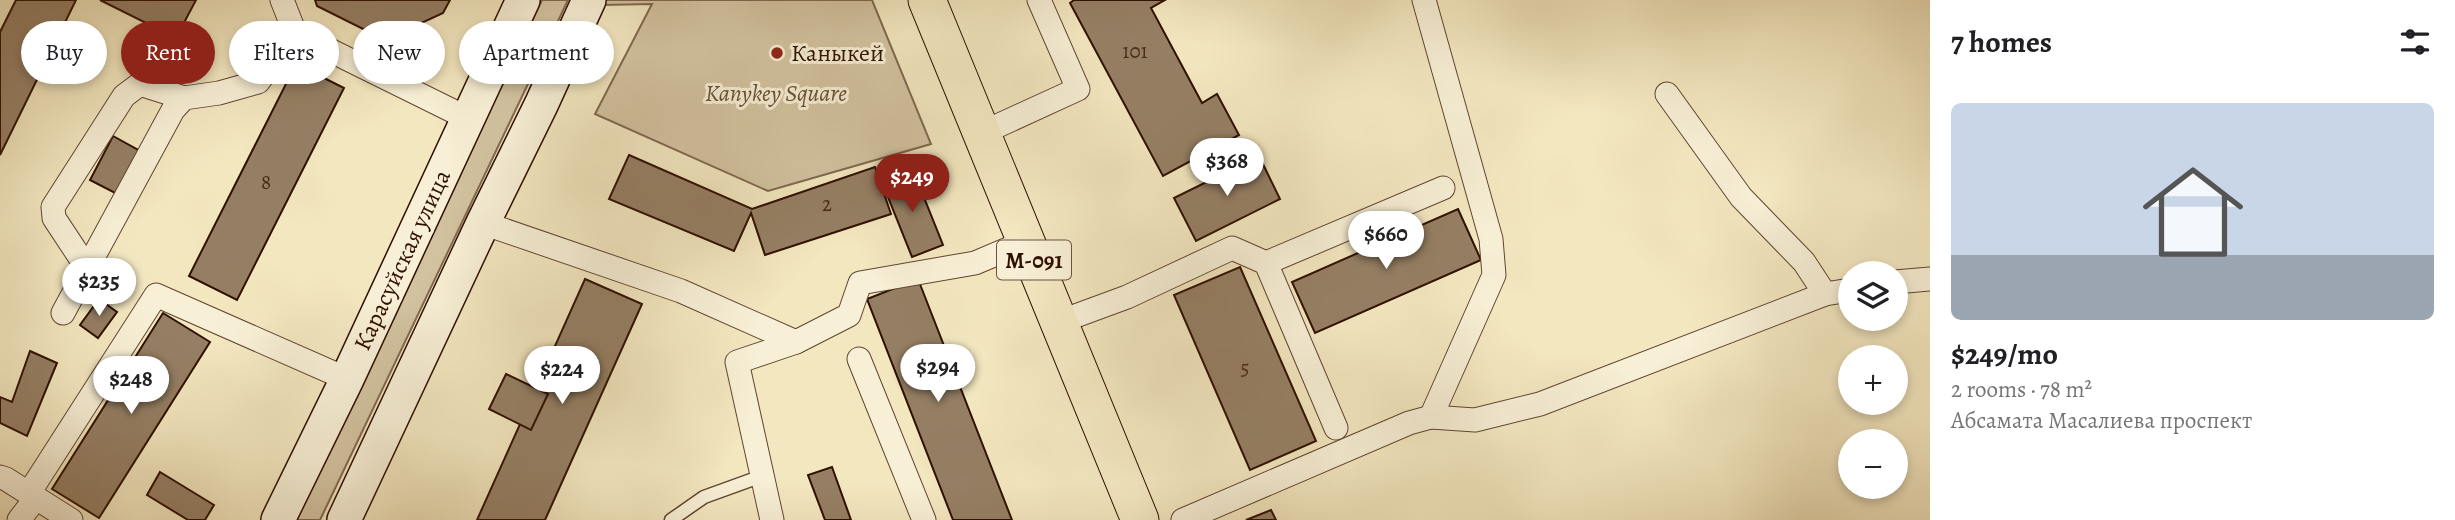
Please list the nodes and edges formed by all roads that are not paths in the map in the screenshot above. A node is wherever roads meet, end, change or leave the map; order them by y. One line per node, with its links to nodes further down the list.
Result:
1 (282, 0): 7 (street)
2 (523, 0): 12 (main road, Карасуйская улица)
3 (589, 0): 15 (main road)
4 (928, 0): 13 (main road, М-091)
5 (1039, 0): 13 (street)
6 (1423, 0): 28 (street)
7 (290, 21)
8 (339, 55): 12 (street)
9 (251, 84): 11 (street)
10 (1667, 94): 22 (street)
11 (184, 98): 18 (street); 18 (street)
12 (467, 118): 27 (main road, Карасуйская улица)
13 (982, 133): 16 (main road, М-091)
14 (1443, 188): 17 (street)
15 (483, 223): 25 (street); 36 (main road)
16 (1027, 241): 24 (main road, М-091); 25 (street)
17 (1266, 263): 24 (street); 29 (street)
18 (87, 268): 23 (street)
19 (1930, 279): 20 (street)
20 (1908, 281)
21 (1838, 292): 22 (street)
22 (1825, 294): 28 (street)
23 (62, 313)
24 (1059, 322): 40 (main road, М-091)
25 (796, 342): 30 (street)
26 (859, 359): 39 (street)
27 (347, 379): 32 (street); 35 (main road, Карасуйская улица)
28 (1431, 417): 41 (street)
29 (1336, 428)
30 (762, 475): 37 (lane); 38 (street)
31 (0, 477): 32 (street)
32 (33, 495): 33 (street); 34 (street)
33 (19, 520)
34 (71, 520)
35 (278, 520)
36 (344, 520)
37 (671, 520)
38 (772, 520)
39 (924, 520)
40 (1140, 520)
41 (1183, 520)

